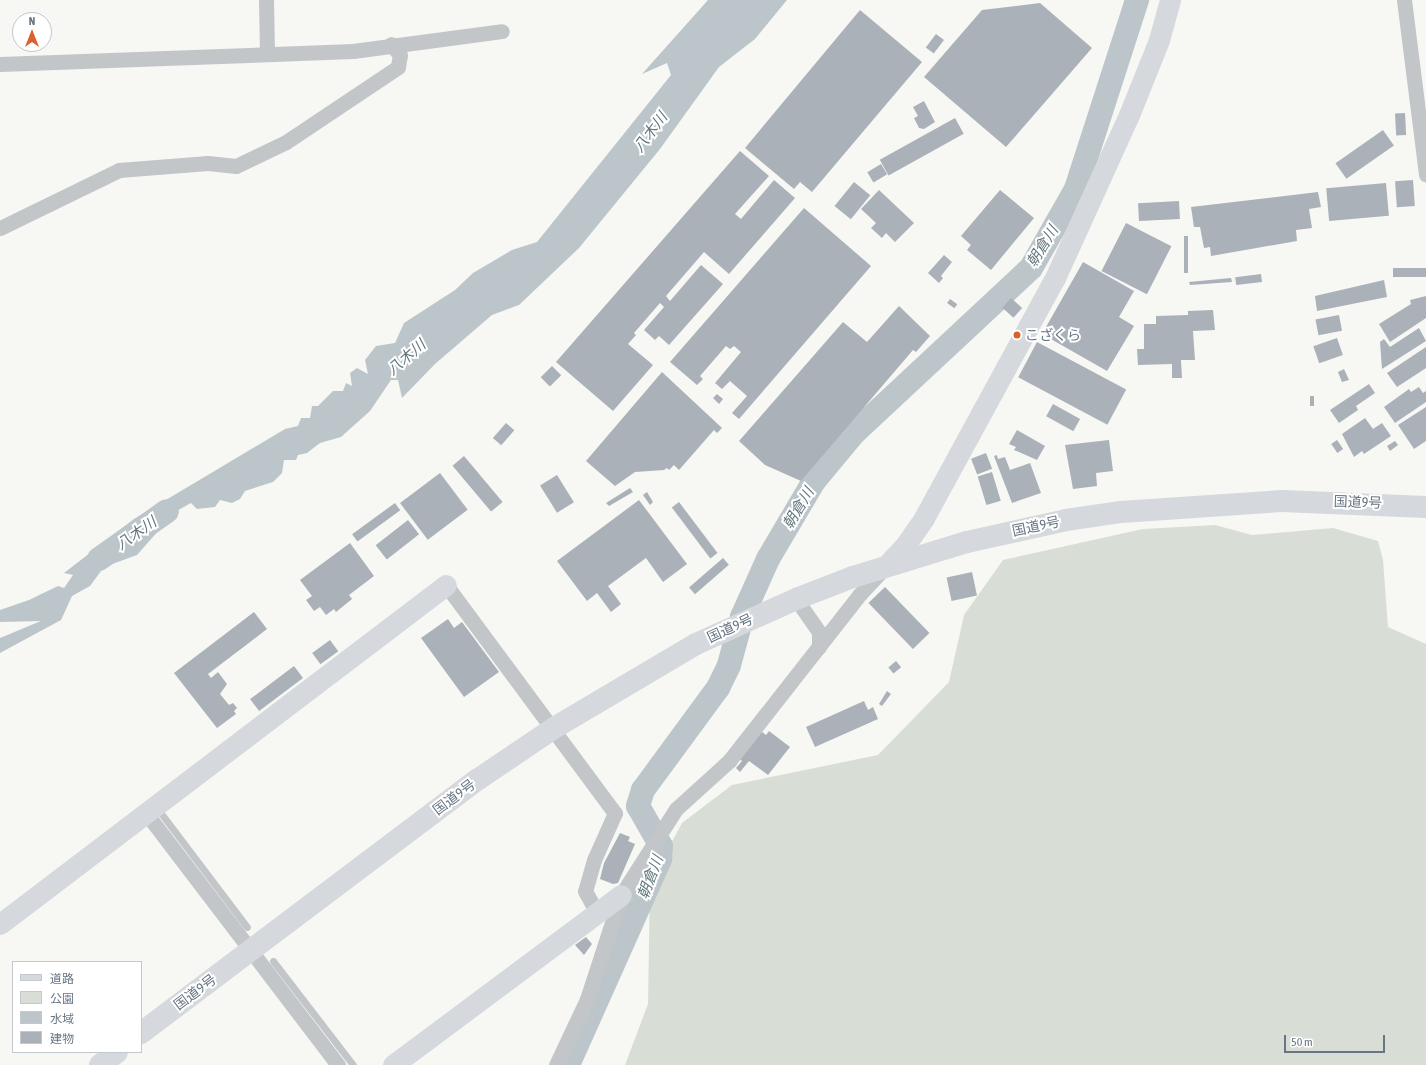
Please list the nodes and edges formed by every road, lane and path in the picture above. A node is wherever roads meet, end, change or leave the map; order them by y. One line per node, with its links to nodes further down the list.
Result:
1 (266, 0): 6 (street)
2 (1170, 0): 12 (street)
3 (1404, 0): 8 (street)
4 (502, 31): 5 (street)
5 (391, 44): 6 (street); 10 (street)
6 (268, 54): 7 (street)
7 (0, 64)
8 (1424, 144): 9 (street)
9 (1426, 175)
10 (0, 228)
11 (1426, 507): 12 (highway, 国道9号)
12 (886, 566): 14 (highway, 国道9号); 15 (street)
13 (446, 585): 16 (street); 17 (street)
14 (796, 599): 15 (street); 16 (highway, 国道9号)
15 (819, 647): 18 (street)
16 (554, 728): 19 (street); 22 (highway, 国道9号)
17 (151, 810): 20 (street); 21 (lane); 22 (street)
18 (621, 895): 19 (street); 30 (street)
19 (597, 913): 29 (street)
20 (0, 924)
21 (247, 927)
22 (251, 949): 24 (highway, 国道9号); 27 (street)
23 (273, 961): 28 (lane)
24 (142, 1032)
25 (116, 1053): 26 (highway)
26 (100, 1065)
27 (338, 1065)
28 (353, 1065)
29 (393, 1065)
30 (556, 1065)

